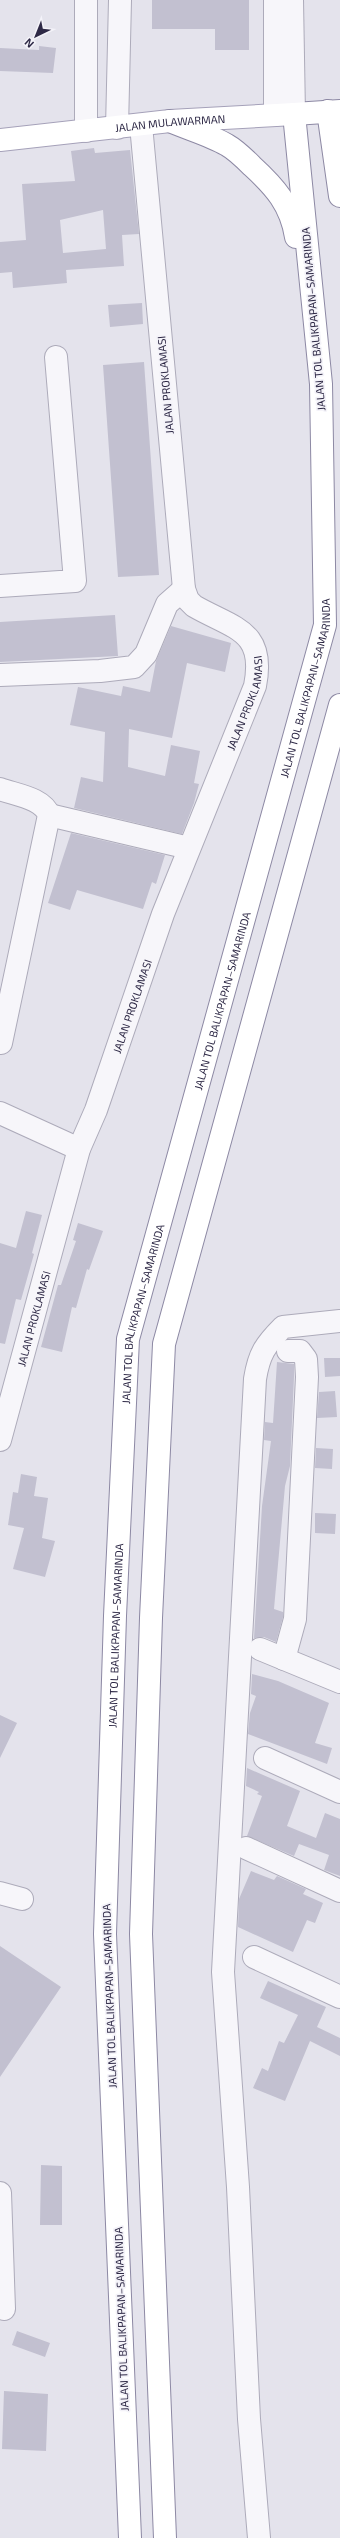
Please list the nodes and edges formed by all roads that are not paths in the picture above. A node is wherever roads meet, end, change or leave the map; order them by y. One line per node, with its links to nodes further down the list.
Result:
1 (86, 0): 10 (street)
2 (120, 0): 9 (street)
3 (275, 0): 6 (street)
4 (292, 0): 6 (street)
5 (334, 111): 6 (main road, JALAN MULAWARMAN); 12 (main road)
6 (285, 114): 7 (main road, JALAN MULAWARMAN); 14 (main road, JALAN TOL BALIKPAPAN–SAMARINDA)
7 (170, 121): 8 (main road, JALAN MULAWARMAN); 14 (main road)
8 (142, 125): 9 (main road, JALAN MULAWARMAN); 16 (street, JALAN PROKLAMASI)
9 (117, 128): 10 (main road, JALAN MULAWARMAN)
10 (86, 131): 11 (main road, JALAN MULAWARMAN)
11 (0, 140)
12 (340, 196)
13 (56, 357): 15 (street)
14 (321, 384): 41 (main road, JALAN TOL BALIKPAPAN–SAMARINDA)
15 (0, 586)
16 (184, 589): 17 (street); 21 (street, JALAN PROKLAMASI)
17 (0, 674)
18 (340, 705): 42 (main road)
19 (0, 790): 20 (street)
20 (49, 815): 21 (street); 22 (street)
21 (189, 848): 24 (street, JALAN PROKLAMASI)
22 (1, 1042)
23 (0, 1113): 24 (street)
24 (79, 1149): 27 (street, JALAN PROKLAMASI)
25 (340, 1321): 43 (street)
26 (288, 1351): 29 (street)
27 (0, 1440)
28 (260, 1649): 29 (street)
29 (284, 1659): 30 (street)
30 (340, 1682)
31 (265, 1758): 32 (street)
32 (340, 1792)
33 (246, 1848): 34 (street)
34 (340, 1891)
35 (0, 1893): 36 (street)
36 (22, 1899)
37 (254, 1958): 38 (street)
38 (340, 1997)
39 (0, 2193): 40 (street)
40 (4, 2309)
41 (130, 2538)
42 (165, 2538)
43 (259, 2538)

